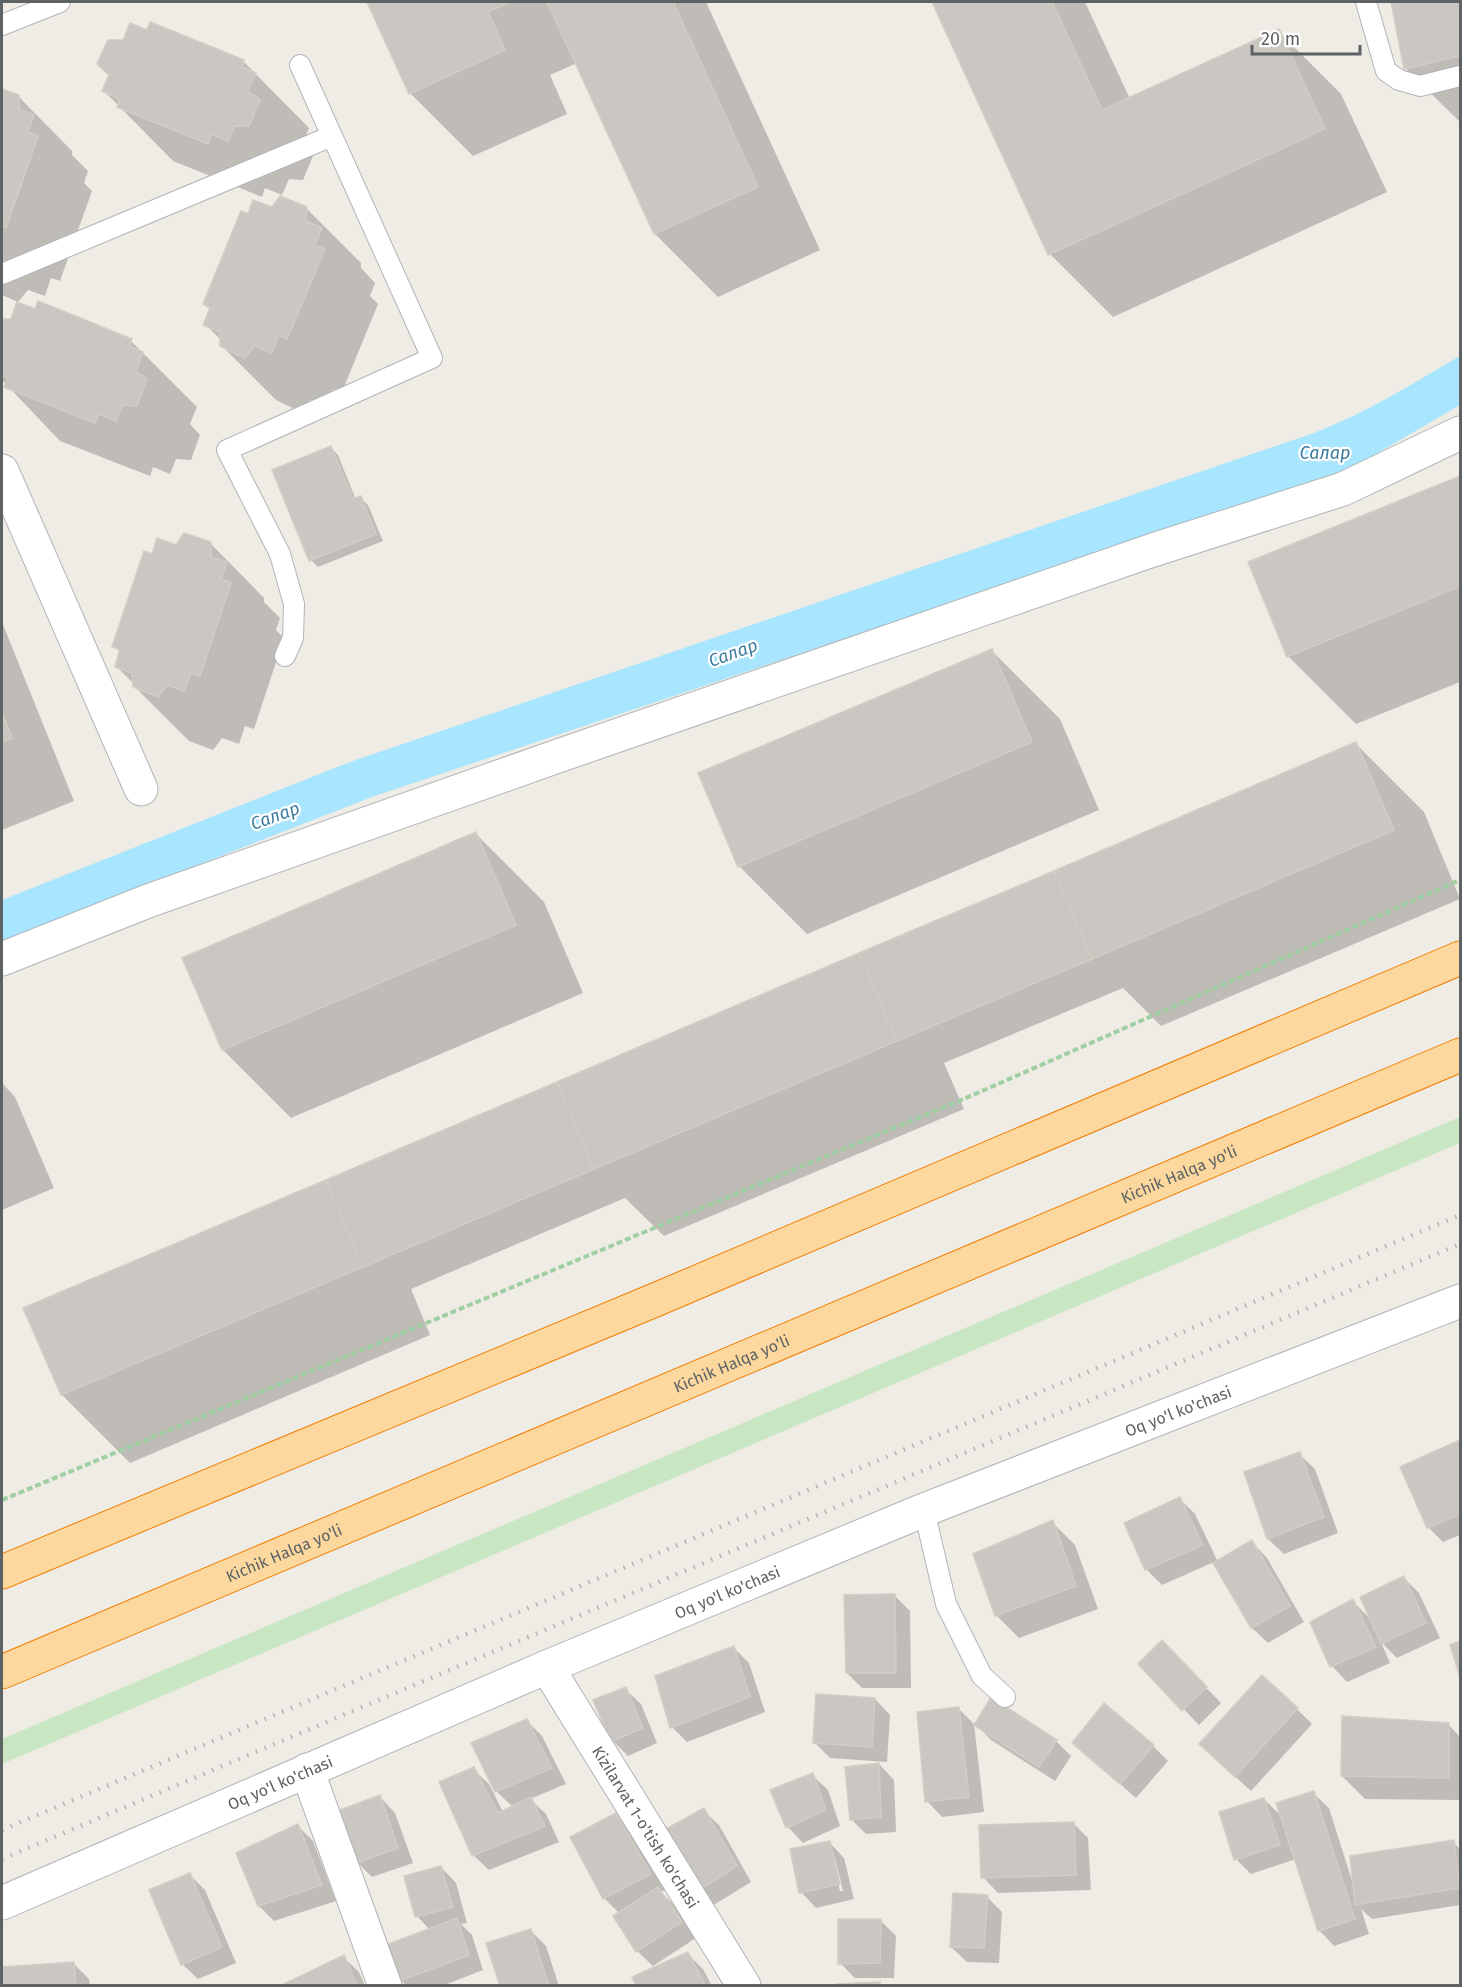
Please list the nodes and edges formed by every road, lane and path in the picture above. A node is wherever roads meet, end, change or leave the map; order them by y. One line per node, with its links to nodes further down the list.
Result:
1 (60, 2): 3 (lane)
2 (1366, 2): 5 (lane)
3 (2, 26)
4 (300, 65): 6 (lane)
5 (1461, 76)
6 (332, 136): 7 (lane); 10 (lane)
7 (2, 274)
8 (1461, 433): 14 (street)
9 (2, 471): 11 (street)
10 (285, 656)
11 (141, 789)
12 (1461, 880): 17 (path)
13 (1461, 958): 19 (highway)
14 (2, 959)
15 (1461, 1055): 21 (highway, Kichik Halqa yo'li)
16 (1461, 1301): 18 (street, Oq yo'l ko'chasi)
17 (2, 1500)
18 (924, 1510): 20 (street, Oq yo'l ko'chasi); 22 (lane)
19 (2, 1572)
20 (548, 1667): 23 (street, Oq yo'l ko'chasi); 26 (street, Kizilarvat 1-o'tish ko'chasi)
21 (2, 1672)
22 (1005, 1697)
23 (307, 1770): 24 (street, Oq yo'l ko'chasi); 25 (street)
24 (2, 1903)
25 (385, 1986)
26 (744, 1986)

